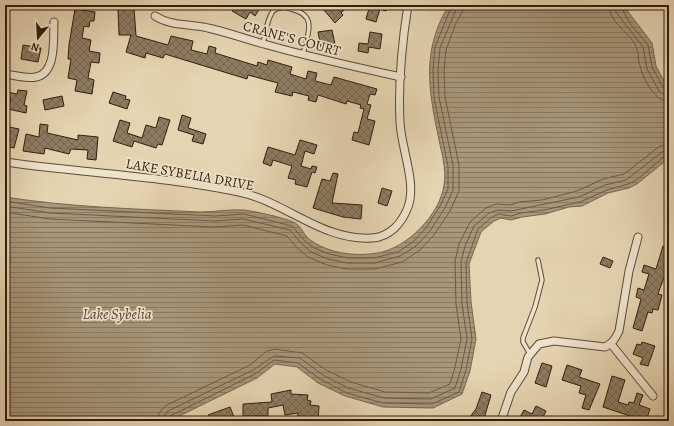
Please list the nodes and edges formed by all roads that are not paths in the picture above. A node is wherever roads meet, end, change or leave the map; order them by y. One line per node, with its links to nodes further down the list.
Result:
1 (408, 5): 7 (street, LAKE SYBELIA DRIVE)
2 (155, 16): 4 (street, CRANE'S COURT)
3 (54, 22): 6 (street)
4 (263, 44): 5 (street, CRANE'S COURT); 5 (lane)
5 (303, 54): 7 (street, CRANE'S COURT)
6 (5, 74)
7 (401, 77): 8 (street, LAKE SYBELIA DRIVE)
8 (5, 162)
9 (638, 237): 11 (street)
10 (538, 260): 12 (lane)
11 (611, 344): 12 (street); 13 (street)
12 (530, 354): 14 (street)
13 (653, 396)
14 (501, 421)

